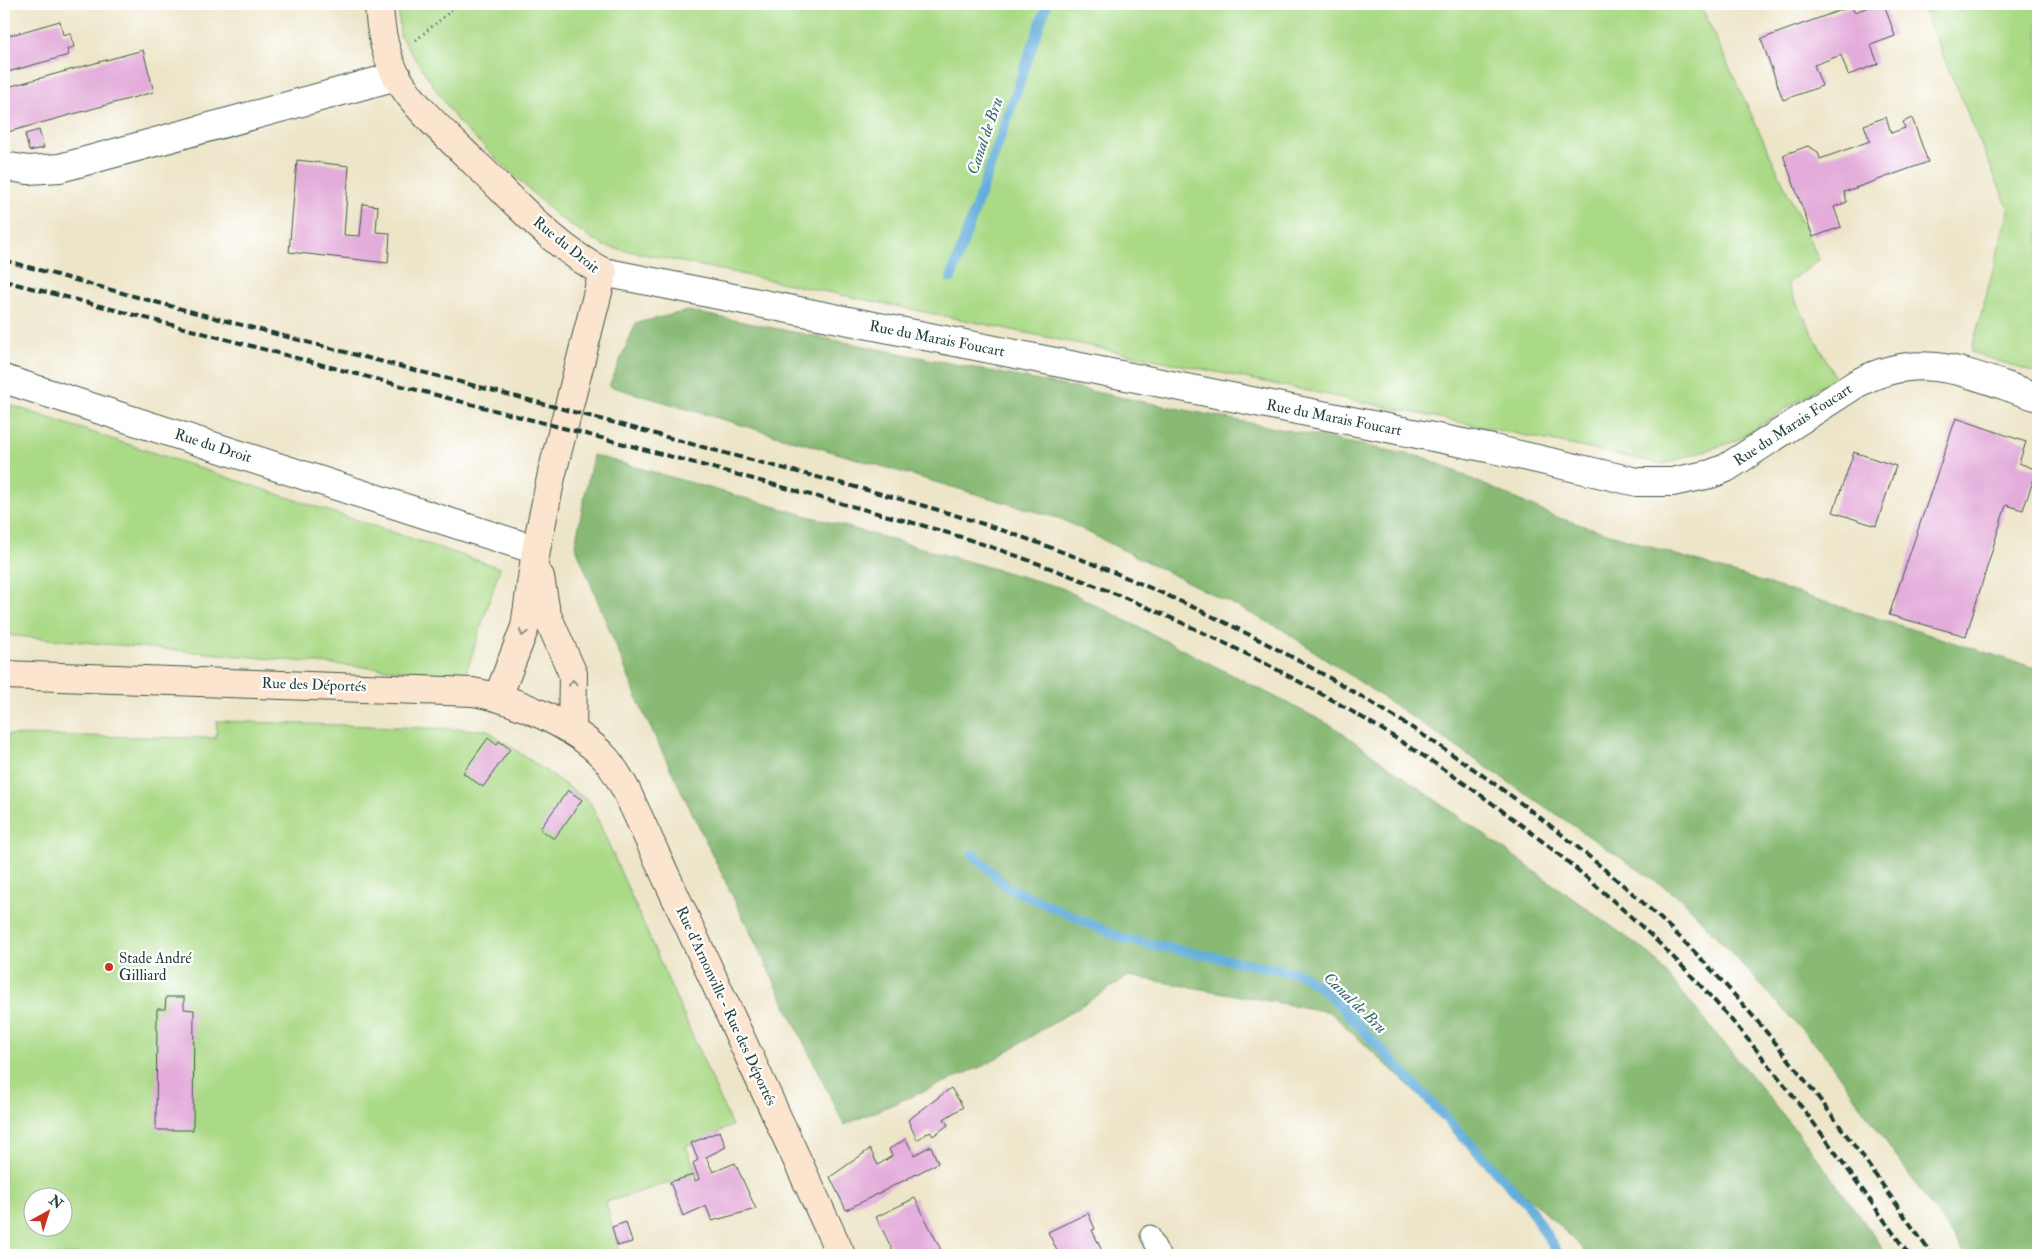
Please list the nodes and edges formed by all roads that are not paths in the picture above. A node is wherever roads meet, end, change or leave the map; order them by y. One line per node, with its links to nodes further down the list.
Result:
1 (379, 4): 2 (street, Rue du Droit)
2 (393, 68): 3 (street); 4 (street, Rue du Droit)
3 (4, 166)
4 (603, 272): 6 (street, Rue du Marais Foucart); 7 (street, Rue du Droit)
5 (4, 379): 7 (street, Rue du Droit)
6 (2038, 397)
7 (536, 550): 9 (street, Rue du Droit, one-way to 9); 10 (street, Rue du Droit, one-way to 7)
8 (4, 674): 9 (street, Rue des Déportés)
9 (498, 697): 10 (street, Rue des Déportés)
10 (572, 731): 11 (street, Rue des Déportés)
11 (606, 759): 13 (street, Rue d'Arnonville - Rue des Déportés)
12 (1150, 1235): 14 (lane)
13 (841, 1255)
14 (1160, 1255)

